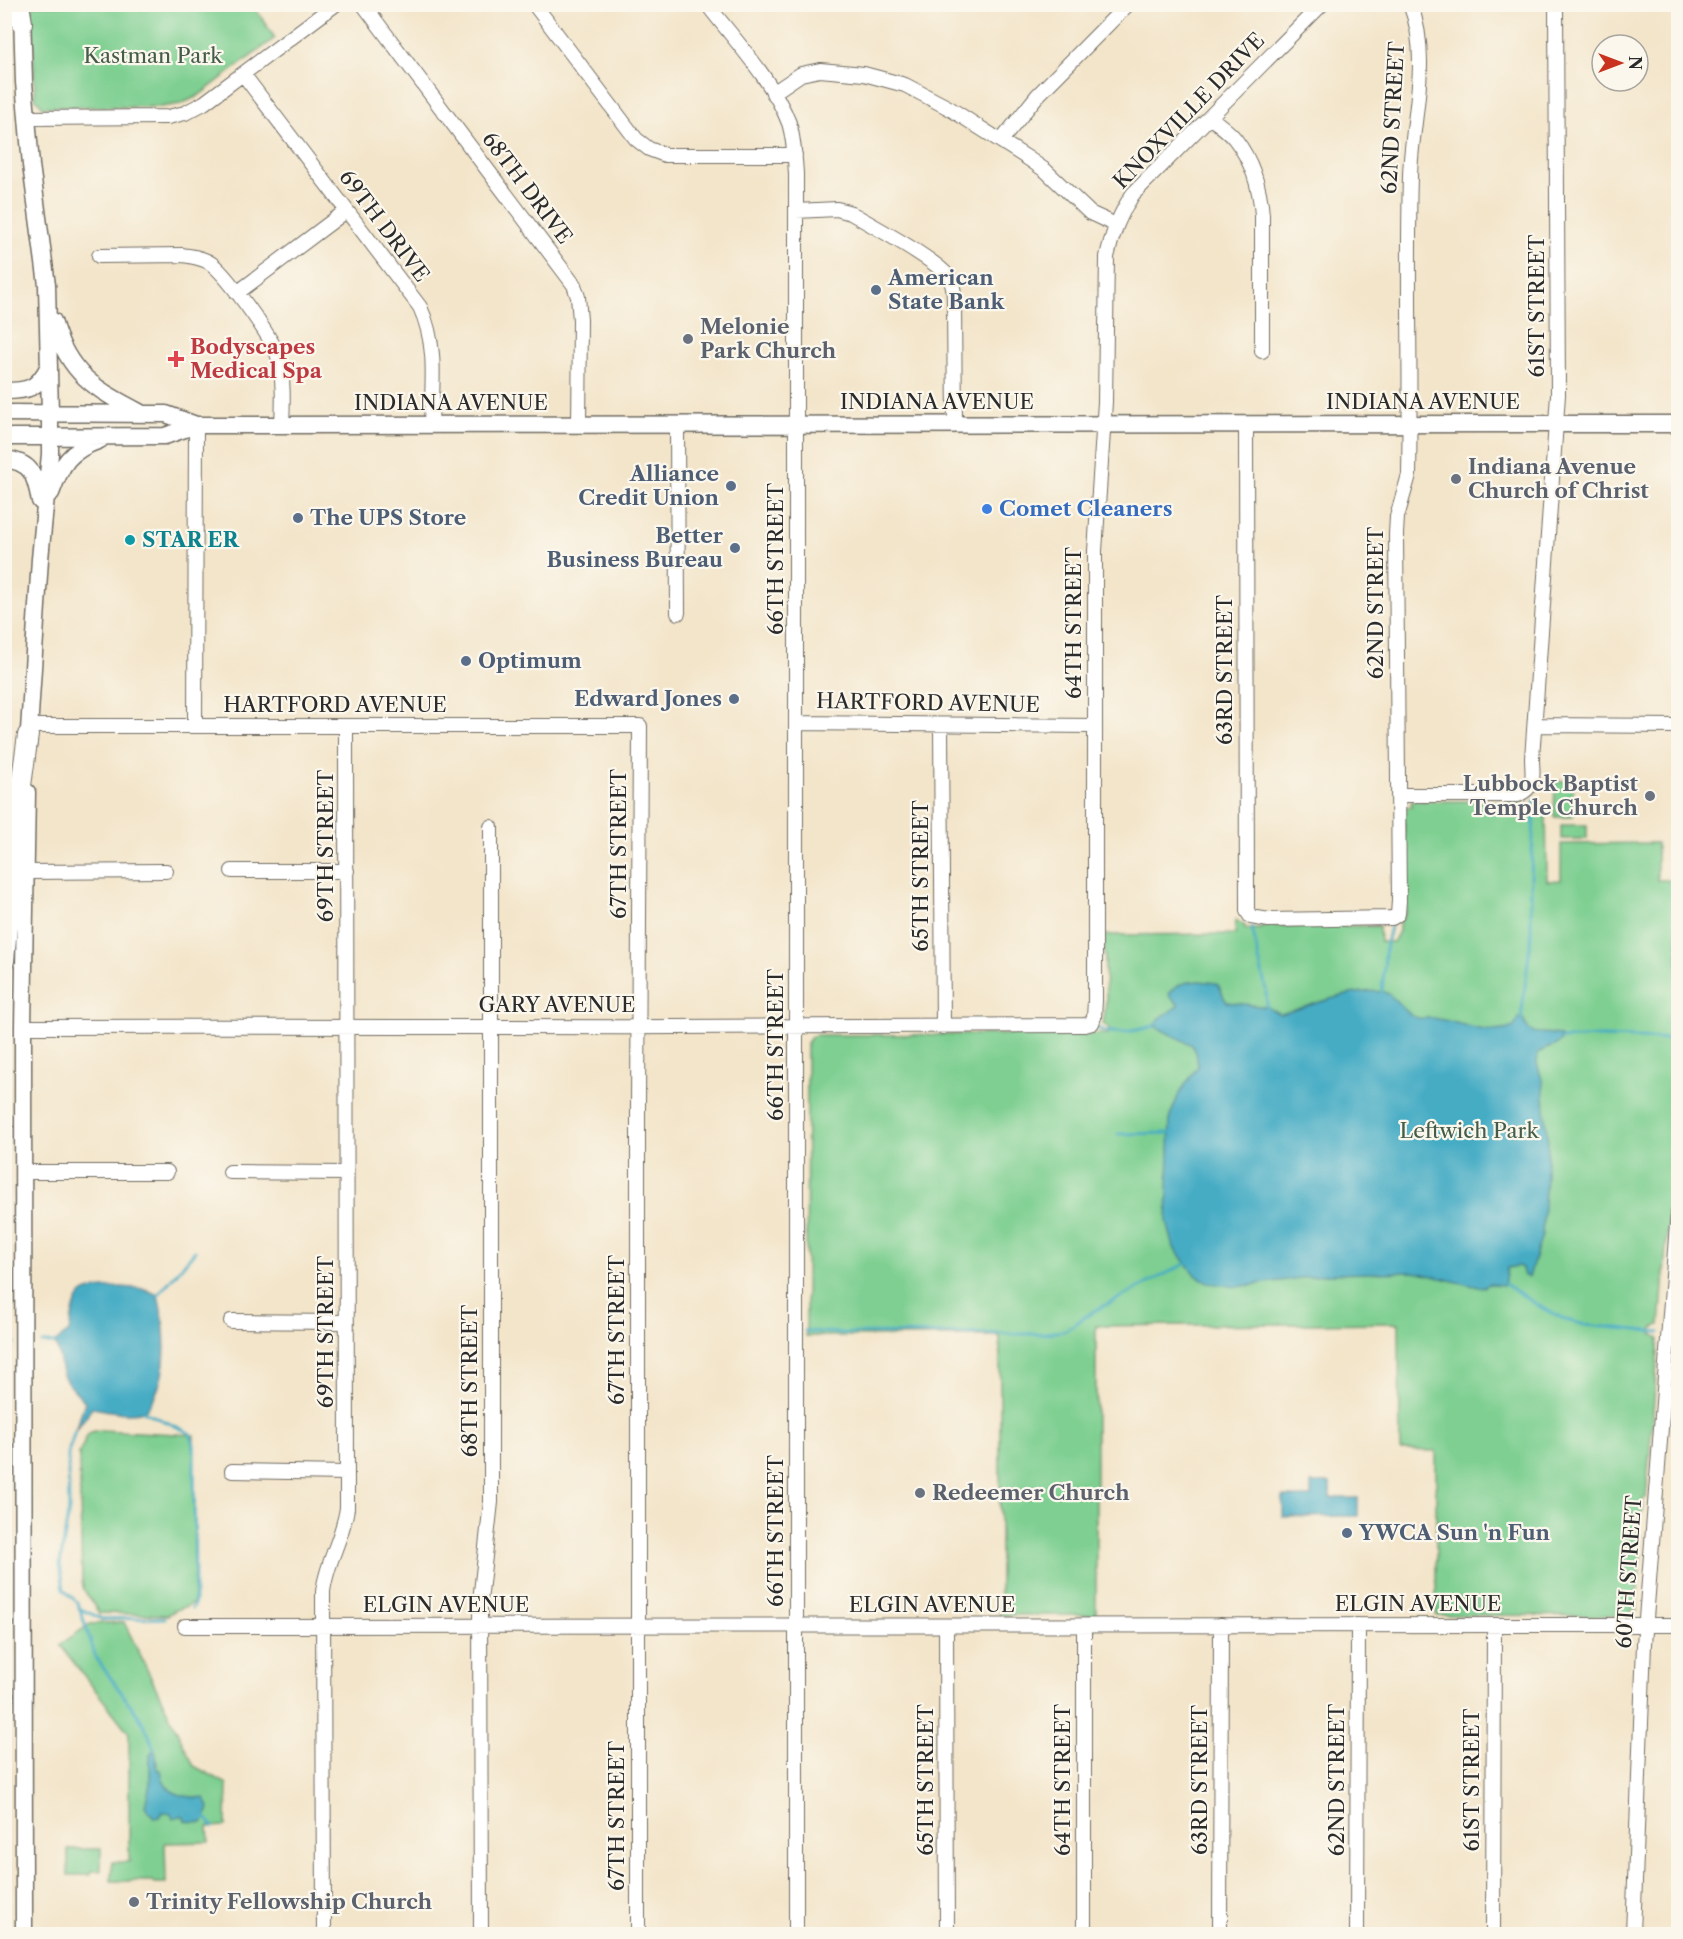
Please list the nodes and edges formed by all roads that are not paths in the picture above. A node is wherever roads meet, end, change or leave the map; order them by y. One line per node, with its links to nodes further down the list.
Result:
1 (336, 4): 10 (street)
2 (363, 4): 36 (street, 68TH DRIVE)
3 (534, 4): 15 (street)
4 (707, 4): 11 (street, 66TH STREET)
5 (1128, 4): 14 (street)
6 (1322, 4): 12 (street, KNOXVILLE DRIVE)
7 (1410, 4): 30 (street, 62ND STREET)
8 (1556, 4): 31 (street, 61ST STREET)
9 (21, 11): 13 (main road)
10 (243, 74): 13 (street); 16 (street, 69TH DRIVE)
11 (773, 93): 14 (street); 15 (street, 66TH STREET)
12 (1210, 117): 18 (street, KNOXVILLE DRIVE); 22 (street)
13 (27, 118): 20 (main road)
14 (1001, 141): 18 (street)
15 (795, 155): 17 (street, 66TH STREET)
16 (346, 211): 21 (street); 35 (street, 69TH DRIVE)
17 (796, 211): 38 (street, 66TH STREET); 39 (street)
18 (1116, 225): 28 (street, 64TH STREET)
19 (99, 256): 21 (street)
20 (47, 285): 23 (main road); 27 (main road)
21 (237, 292): 34 (street)
22 (1262, 351)
23 (49, 366): 24 (main road); 26 (main road)
24 (4, 391)
25 (4, 413): 26 (main road, INDIANA AVENUE)
26 (50, 414): 27 (main road, INDIANA AVENUE); 41 (main road)
27 (144, 414): 33 (main road, INDIANA AVENUE)
28 (1103, 424): 29 (main road, INDIANA AVENUE); 39 (main road, INDIANA AVENUE); 52 (street, 64TH STREET)
29 (1246, 424): 30 (main road, INDIANA AVENUE); 61 (street, 63RD STREET)
30 (1410, 424): 31 (main road, INDIANA AVENUE); 55 (street, 62ND STREET)
31 (1556, 424): 32 (main road, INDIANA AVENUE); 48 (street, 61ST STREET)
32 (1678, 424)
33 (196, 425): 34 (main road, INDIANA AVENUE); 42 (main road, INDIANA AVENUE); 49 (street)
34 (282, 425): 35 (main road, INDIANA AVENUE)
35 (431, 425): 36 (main road, INDIANA AVENUE)
36 (579, 425): 37 (main road, INDIANA AVENUE)
37 (677, 425): 38 (main road, INDIANA AVENUE); 45 (street)
38 (796, 425): 39 (main road, INDIANA AVENUE); 46 (street, 66TH STREET)
39 (955, 425)
40 (4, 437): 41 (main road, INDIANA AVENUE)
41 (50, 437): 42 (main road, INDIANA AVENUE); 44 (main road)
42 (105, 438): 44 (main road)
43 (4, 459): 44 (main road)
44 (43, 523): 54 (main road)
45 (678, 614)
46 (797, 723): 47 (street, HARTFORD AVENUE); 67 (street, 66TH STREET)
47 (941, 724): 52 (street, HARTFORD AVENUE); 68 (street, 65TH STREET)
48 (1534, 725): 53 (street); 55 (street, 61ST STREET)
49 (195, 726): 50 (street, HARTFORD AVENUE); 54 (street, HARTFORD AVENUE)
50 (346, 726): 51 (street, HARTFORD AVENUE); 59 (street, 69TH STREET)
51 (640, 726): 66 (street, 67TH STREET)
52 (1095, 726): 63 (street, 64TH STREET)
53 (1678, 726)
54 (28, 730): 60 (main road); 62 (highway)
55 (1398, 795): 61 (street, 62ND STREET)
56 (491, 827): 65 (street, 68TH STREET)
57 (165, 871): 60 (street)
58 (232, 871): 59 (street)
59 (347, 871): 64 (street, 69TH STREET)
60 (26, 872): 69 (main road)
61 (1395, 916)
62 (4, 961)
63 (1092, 1023): 68 (street, GARY AVENUE)
64 (347, 1025): 65 (street, GARY AVENUE); 69 (street, GARY AVENUE); 73 (street, 69TH STREET)
65 (490, 1026): 66 (street, GARY AVENUE); 84 (street, 68TH STREET)
66 (638, 1026): 67 (street, GARY AVENUE); 85 (street, 67TH STREET)
67 (797, 1026): 68 (street, GARY AVENUE); 86 (street, 66TH STREET)
68 (943, 1026)
69 (23, 1027): 70 (main road)
70 (23, 1172): 71 (street); 91 (main road)
71 (167, 1172)
72 (230, 1172): 73 (street)
73 (346, 1173): 76 (street, 69TH STREET)
74 (1678, 1212): 80 (street, 60TH STREET)
75 (231, 1321): 76 (street)
76 (346, 1322): 78 (street, 69TH STREET)
77 (232, 1471): 78 (street)
78 (347, 1473): 83 (street, 69TH STREET)
79 (1494, 1625): 80 (street, ELGIN AVENUE); 90 (street, ELGIN AVENUE); 100 (street, 61ST STREET)
80 (1645, 1625): 81 (street, ELGIN AVENUE); 101 (street, 60TH STREET)
81 (1678, 1625)
82 (184, 1626): 83 (street, ELGIN AVENUE)
83 (323, 1626): 84 (street, ELGIN AVENUE); 92 (street, 69TH STREET)
84 (480, 1626): 85 (street, ELGIN AVENUE); 93 (street, 68TH STREET)
85 (638, 1626): 86 (street, ELGIN AVENUE); 94 (street, 67TH STREET)
86 (796, 1626): 87 (street, ELGIN AVENUE); 95 (street, 66TH STREET)
87 (946, 1626): 88 (street, ELGIN AVENUE); 96 (street, 65TH STREET)
88 (1084, 1626): 89 (street, ELGIN AVENUE); 97 (street, 64TH STREET)
89 (1221, 1626): 90 (street, ELGIN AVENUE); 98 (street, 63RD STREET)
90 (1358, 1626): 99 (street, 62ND STREET)
91 (24, 1935)
92 (324, 1935)
93 (481, 1935)
94 (638, 1935)
95 (796, 1935)
96 (946, 1935)
97 (1084, 1935)
98 (1220, 1935)
99 (1357, 1935)
100 (1493, 1935)
101 (1634, 1935)

